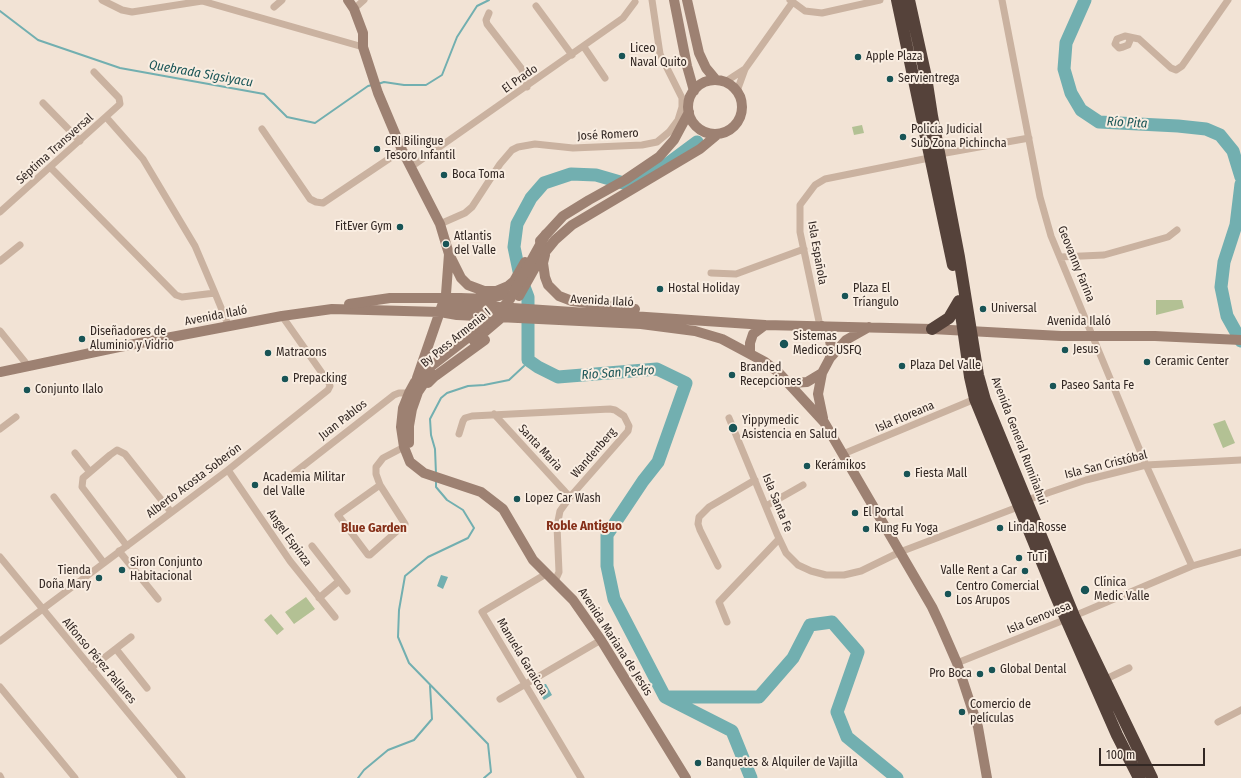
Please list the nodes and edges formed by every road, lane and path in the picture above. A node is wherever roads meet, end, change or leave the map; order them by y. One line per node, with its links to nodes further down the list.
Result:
1 (102, 0): 20 (street)
2 (282, 0): 16 (street)
3 (348, 0): 17 (main road)
4 (364, 0): 17 (street)
5 (652, 0): 42 (street, José Romero)
6 (674, 0): 28 (main road)
7 (687, 0): 26 (main road)
8 (880, 0): 14 (street)
9 (897, 0): 38 (highway, Avenida General Rumiñahui)
10 (908, 0): 38 (highway, Avenida General Rumiñahui)
11 (1002, 0): 35 (street, Geovanny Farina)
12 (1228, 0): 19 (street)
13 (635, 2): 21 (street, El Prado)
14 (791, 2): 23 (street)
15 (536, 6): 22 (street)
16 (274, 7)
17 (354, 9): 20 (main road)
18 (489, 13): 27 (street)
19 (1131, 38)
20 (364, 47): 37 (main road)
21 (584, 47): 22 (street, El Prado); 25 (street)
22 (572, 55): 27 (street, El Prado)
23 (745, 69): 26 (street); 29 (street)
24 (94, 72): 32 (street, Séptima Transversal)
25 (605, 78)
26 (720, 81): 28 (main road); 29 (main road)
27 (527, 87): 39 (street, El Prado)
28 (694, 91): 31 (main road)
29 (737, 91): 34 (main road)
30 (43, 103): 36 (street)
31 (689, 112): 34 (main road); 44 (main road, By Pass Armenia I)
32 (106, 118): 36 (street, Séptima Transversal); 53 (street)
33 (262, 129): 37 (street)
34 (718, 134): 46 (main road, By Pass Armenia I)
35 (1029, 138): 38 (street, Isla Española); 49 (street, Geovanny Farina)
36 (80, 141): 40 (street, Séptima Transversal)
37 (402, 150): 39 (main road)
38 (934, 156): 47 (street, Isla Española); 54 (highway, Avenida General Rumiñahui); 66 (highway, Avenida General Rumiñahui)
39 (411, 167): 42 (main road)
40 (51, 168): 41 (street, Séptima Transversal); 53 (street)
41 (0, 212)
42 (440, 224): 48 (main road)
43 (1177, 230): 49 (street)
44 (546, 234): 48 (main road, bridge); 52 (main road, By Pass Armenia I, bridge)
45 (20, 245): 50 (street)
46 (548, 248): 60 (main road); 73 (main road, By Pass Armenia I)
47 (804, 249): 51 (street); 62 (street, Isla Española)
48 (449, 254): 56 (main road)
49 (1060, 257): 68 (street, Geovanny Farina)
50 (0, 261)
51 (711, 273)
52 (518, 285): 55 (main road, bridge); 73 (main road, By Pass Armenia I, bridge)
53 (215, 293): 63 (street)
54 (959, 301): 65 (highway); 66 (highway, Avenida General Rumiñahui)
55 (332, 309): 56 (main road, Avenida Ilaló); 59 (main road, Avenida Ilaló)
56 (440, 312): 57 (main road, Avenida Ilaló); 76 (main road)
57 (515, 314): 58 (main road, Avenida Ilaló); 86 (main road)
58 (551, 315): 60 (main road, Avenida Ilaló); 70 (main road, Avenida Ilaló)
59 (282, 316): 63 (main road, Avenida Ilaló); 93 (street, Alberto Acosta Soberón)
60 (690, 320): 61 (main road, Avenida Ilaló)
61 (765, 325): 62 (main road); 70 (main road)
62 (821, 326): 64 (main road, Avenida Ilaló); 71 (main road)
63 (229, 327): 72 (main road, Avenida Ilaló)
64 (869, 327): 65 (main road, Avenida Ilaló); 71 (main road)
65 (932, 329): 66 (main road, Avenida Ilaló)
66 (967, 330): 68 (main road, Avenida Ilaló); 79 (highway, Avenida General Rumiñahui); 101 (highway, Avenida General Rumiñahui)
67 (0, 332): 72 (street)
68 (1093, 335): 69 (main road, Avenida Ilaló); 91 (street, Geovanny Farina)
69 (1241, 340)
70 (750, 354): 77 (main road)
71 (830, 358): 75 (main road)
72 (29, 366): 74 (main road, Avenida Ilaló)
73 (431, 369): 76 (main road, By Pass Armenia I); 86 (main road, By Pass Armenia I)
74 (0, 372)
75 (822, 373): 77 (main road); 83 (main road)
76 (415, 382): 78 (main road, By Pass Armenia I)
77 (791, 383): 83 (main road)
78 (409, 393): 87 (main road, By Pass Armenia I); 95 (street, Juan Pablos)
79 (975, 399): 89 (street, Isla Floreana); 101 (highway, Avenida General Rumiñahui)
80 (494, 414): 85 (street, Wandenberg); 100 (street, Santa Marìa); 100 (street, Wandenberg)
81 (16, 417): 84 (street)
82 (729, 418): 96 (street, Isla Santa Fe)
83 (824, 422): 89 (main road)
84 (0, 429)
85 (459, 434)
86 (408, 435): 92 (main road, By Pass Armenia I)
87 (404, 447): 92 (main road, By Pass Armenia I); 97 (street)
88 (75, 453): 94 (street)
89 (843, 454): 108 (main road)
90 (1241, 460): 91 (street, Isla San Cristóbal)
91 (1146, 465): 101 (street, Isla San Cristóbal); 113 (street, Geovanny Farina)
92 (415, 466): 114 (main road, Avenida Mariana de Jesús)
93 (228, 470): 103 (street, Alberto Acosta Soberón); 119 (street, Angel Espinza)
94 (90, 472): 103 (street); 105 (street)
95 (294, 473)
96 (755, 480): 102 (street, Isla Santa Fe); 112 (street)
97 (380, 485): 97 (street)
98 (803, 485): 102 (street)
99 (54, 497): 111 (street)
100 (570, 497): 117 (street, Wandenberg)
101 (1022, 504): 108 (street, Isla San Cristóbal); 123 (highway, Avenida General Rumiñahui)
102 (766, 506): 104 (street, Isla Santa Fe)
103 (171, 512): 105 (street, Alberto Acosta Soberón)
104 (780, 539): 115 (street, Isla Santa Fe); 124 (street)
105 (126, 546): 107 (street, Alberto Acosta Soberón)
106 (312, 546): 116 (street)
107 (119, 551): 111 (street, Alberto Acosta Soberón); 120 (street)
108 (900, 552): 115 (street, Isla San Cristóbal); 129 (main road)
109 (1241, 552): 113 (street, Isla Genovesa)
110 (0, 558): 121 (street, Alfonso Pérez Pallares)
111 (104, 563): 121 (street, Alberto Acosta Soberón)
112 (718, 566)
113 (1192, 566): 123 (street, Isla Genovesa)
114 (546, 574): 117 (main road, Avenida Mariana de Jesús); 133 (street, Manuela Garaicoa)
115 (826, 575)
116 (339, 581): 118 (street); 119 (street)
117 (554, 581): 126 (main road, Avenida Mariana de Jesús)
118 (347, 591)
119 (319, 598): 122 (street, Angel Espinza)
120 (158, 599)
121 (42, 610): 127 (street, Alberto Acosta Soberón); 130 (street, Alfonso Pérez Pallares)
122 (335, 617)
123 (1071, 617): 129 (street, Isla Genovesa); 132 (highway, Avenida General Rumiñahui); 144 (highway, Avenida General Rumiñahui)
124 (727, 622)
125 (131, 637): 128 (street)
126 (601, 640): 133 (street); 142 (main road, Avenida Mariana de Jesús)
127 (0, 641)
128 (116, 649): 130 (street); 135 (street)
129 (957, 663): 143 (main road)
130 (91, 668): 140 (street, Alfonso Pérez Pallares)
131 (1129, 668): 132 (street)
132 (1104, 680): 145 (highway, Avenida General Rumiñahui)
133 (526, 684): 136 (street); 141 (street, Manuela Garaicoa)
134 (0, 687): 139 (street)
135 (147, 688)
136 (500, 699)
137 (1241, 710): 138 (street)
138 (1218, 722)
139 (75, 778)
140 (182, 778)
141 (581, 778)
142 (686, 778)
143 (987, 778)
144 (1139, 778)
145 (1152, 778)

